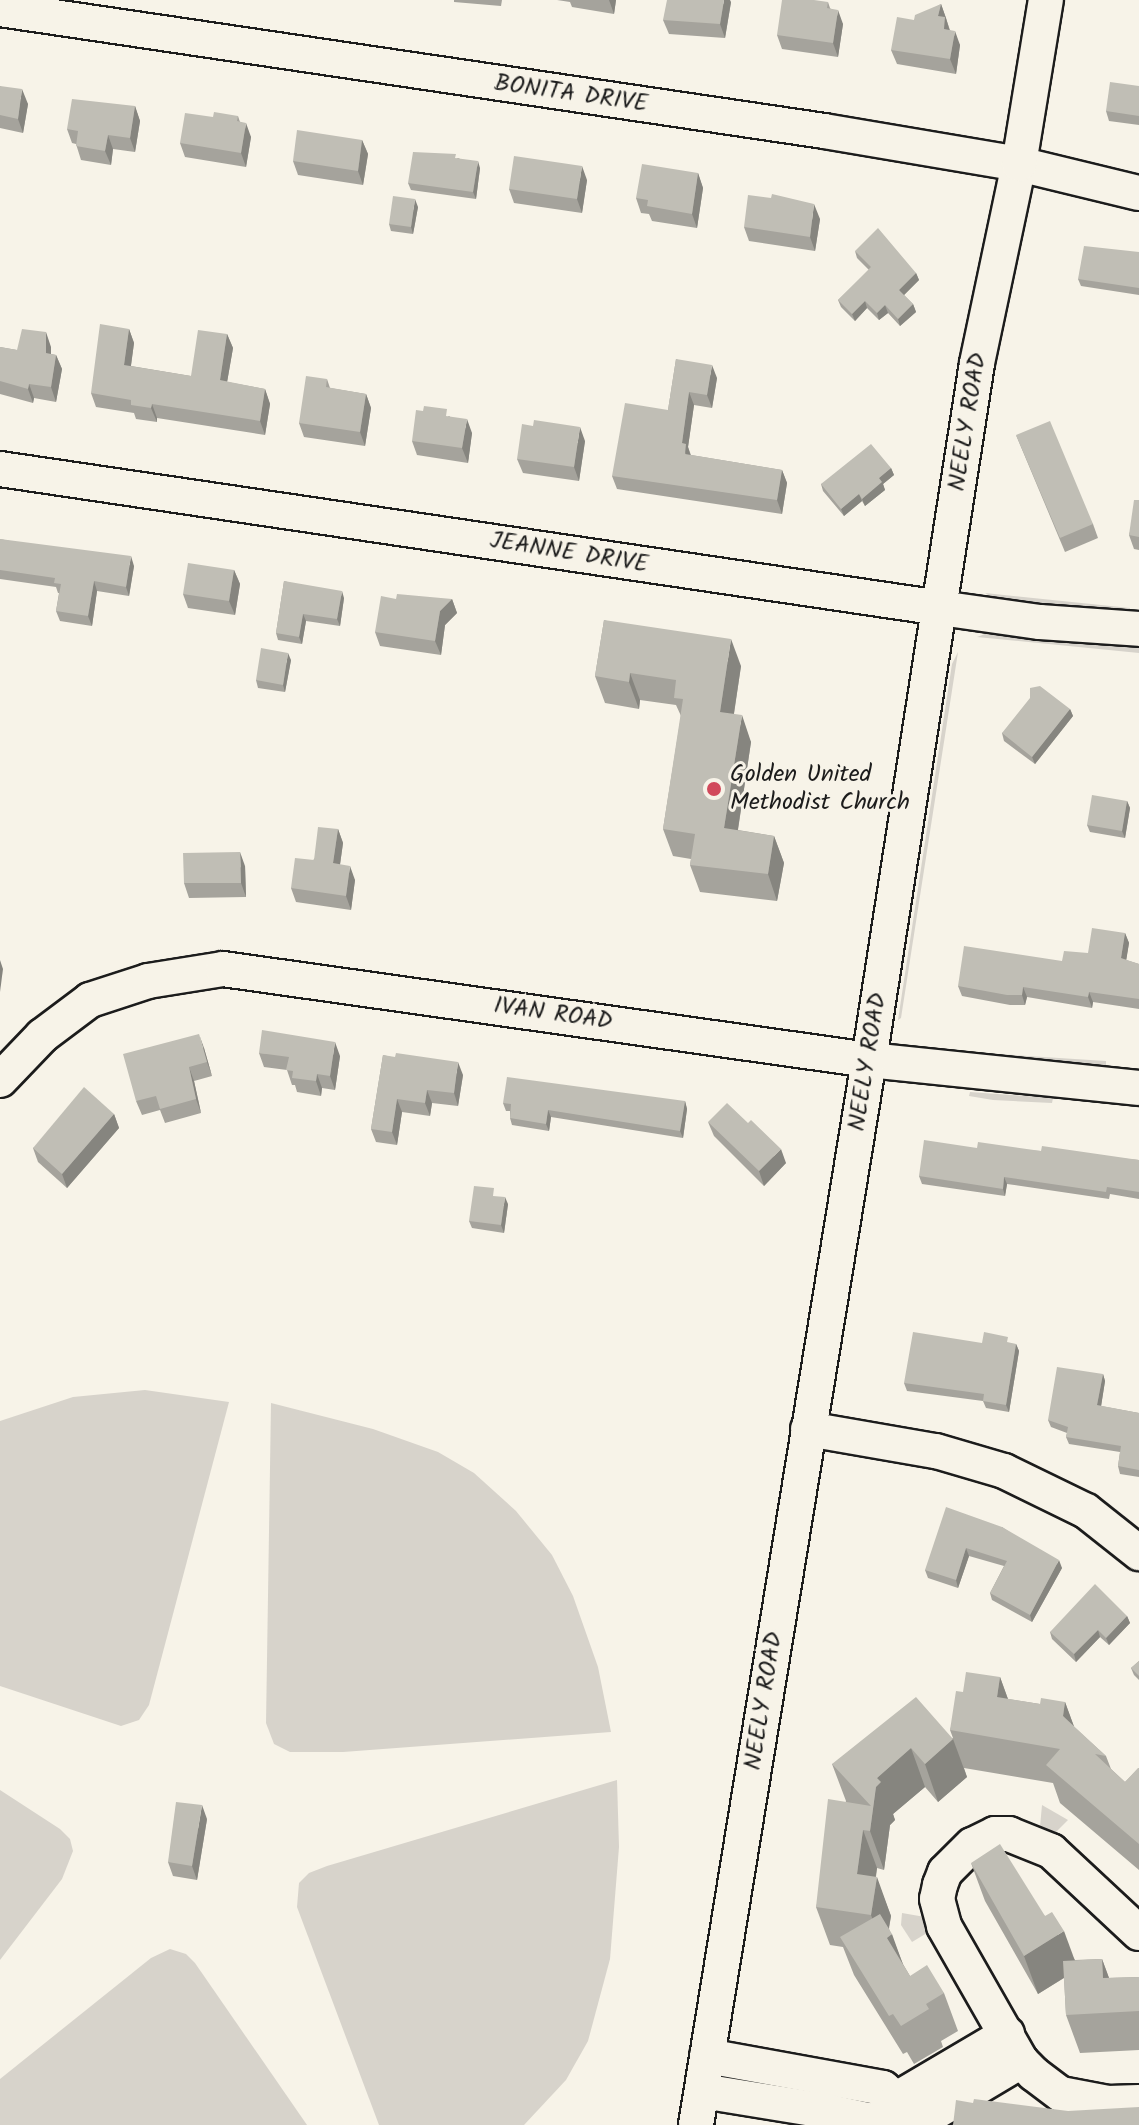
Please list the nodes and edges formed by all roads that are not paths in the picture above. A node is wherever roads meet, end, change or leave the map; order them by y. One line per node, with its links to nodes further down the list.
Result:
1 (1046, 0): 3 (street, NEELY ROAD)
2 (0, 9): 3 (street, BONITA DRIVE)
3 (1019, 164): 4 (street, BONITA DRIVE); 6 (street, NEELY ROAD)
4 (1139, 193)
5 (0, 469): 6 (street, JEANNE DRIVE)
6 (940, 608): 7 (street, JEANNE DRIVE); 8 (street, NEELY ROAD)
7 (1139, 629)
8 (869, 1060): 9 (street, IVAN ROAD); 10 (street, IVAN ROAD); 11 (street, NEELY ROAD)
9 (0, 1080)
10 (1139, 1088)
11 (808, 1429): 12 (street); 15 (street, NEELY ROAD)
12 (1139, 1553)
13 (1139, 1933): 14 (street)
14 (1014, 2047): 18 (street); 20 (street)
15 (707, 2056): 16 (street); 17 (street, NEELY ROAD)
16 (832, 2077): 19 (street); 20 (street)
17 (702, 2091): 19 (street); 21 (street, NEELY ROAD)
18 (1139, 2102)
19 (826, 2111): 20 (street)
20 (899, 2120)
21 (696, 2125)

